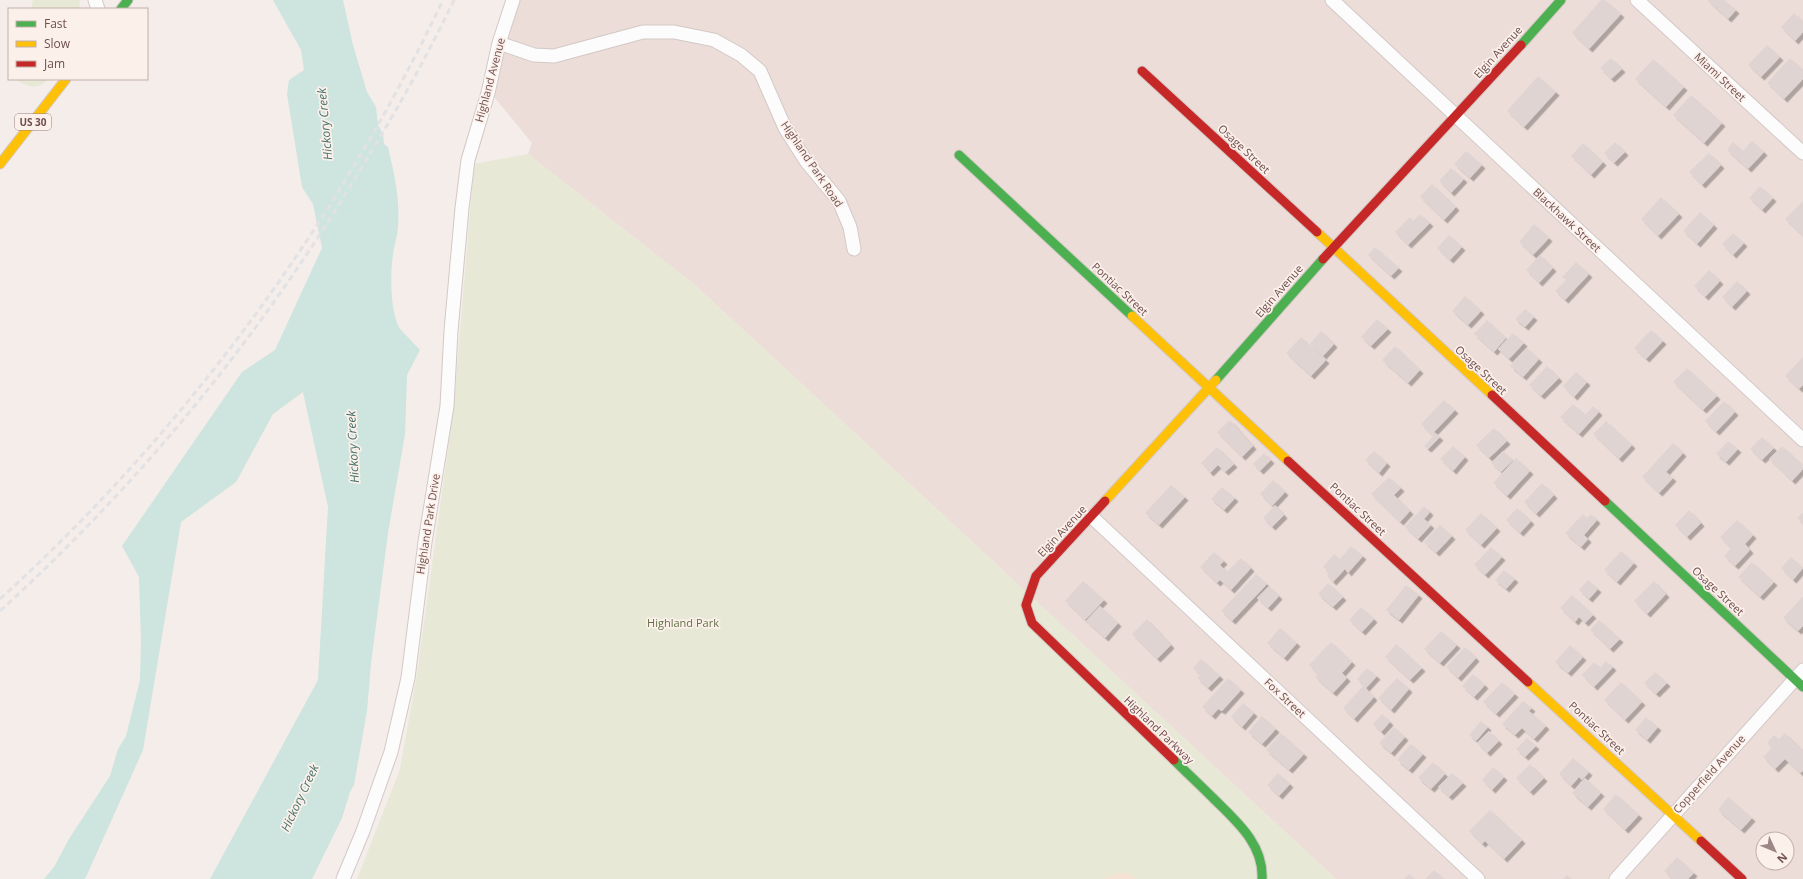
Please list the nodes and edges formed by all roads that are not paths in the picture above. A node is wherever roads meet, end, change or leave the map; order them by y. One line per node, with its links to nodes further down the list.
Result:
1 (128, 0): 6 (street)
2 (513, 0): 7 (street, Highland Avenue)
3 (1332, 0): 10 (street, Blackhawk Street)
4 (1561, 0): 10 (street, Elgin Avenue)
5 (1637, 0): 11 (street, Miami Street)
6 (122, 8)
7 (499, 43): 13 (street, Highland Avenue); 16 (street, Highland Park Road)
8 (1142, 71): 15 (street, Osage Street)
9 (65, 80): 14 (street, US 30)
10 (1456, 116): 15 (street, Elgin Avenue); 18 (street, Blackhawk Street)
11 (1803, 153)
12 (959, 155): 17 (street, Pontiac Street)
13 (468, 160): 23 (street, Highland Park Drive)
14 (0, 164)
15 (1334, 247): 17 (street, Elgin Avenue); 21 (street, Osage Street)
16 (854, 249)
17 (1209, 388): 19 (street, Elgin Avenue); 22 (street, Pontiac Street)
18 (1803, 440)
19 (1092, 517): 20 (street, Elgin Avenue); 25 (street, Fox Street)
20 (1026, 605): 24 (street, Highland Parkway)
21 (1800, 679): 22 (street, Copperfield Avenue)
22 (1673, 815): 26 (street, Copperfield Avenue); 27 (street, Pontiac Street)
23 (343, 879)
24 (1262, 879)
25 (1478, 879)
26 (1616, 879)
27 (1742, 879)

